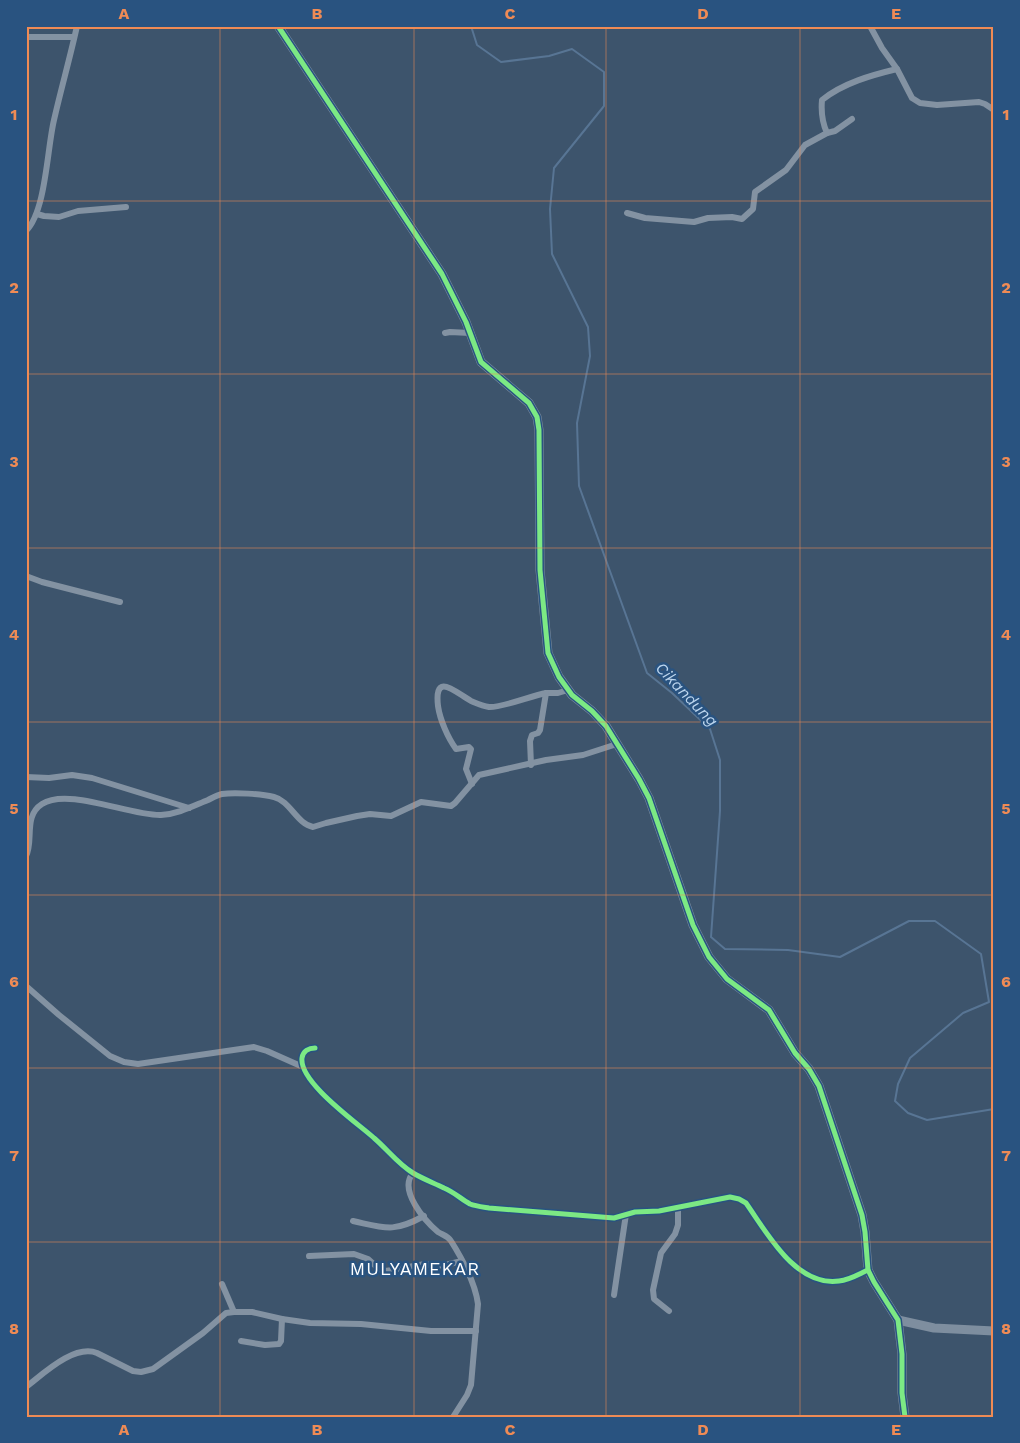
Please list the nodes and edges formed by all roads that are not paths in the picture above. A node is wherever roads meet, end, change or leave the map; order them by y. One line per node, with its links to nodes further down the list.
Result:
1 (77, 26): 5 (street)
2 (278, 26): 15 (street)
3 (870, 26): 6 (street)
4 (26, 37): 5 (street)
5 (74, 37): 12 (street)
6 (897, 69): 7 (street); 9 (street)
7 (994, 110)
8 (852, 119): 9 (street)
9 (827, 133): 11 (street)
10 (126, 207): 12 (street)
11 (627, 213)
12 (37, 214): 13 (street)
13 (26, 231)
14 (445, 333): 15 (street)
15 (470, 333): 18 (street)
16 (26, 576): 17 (street)
17 (120, 602)
18 (568, 690): 19 (street); 20 (street)
19 (546, 693): 21 (street); 23 (street)
20 (617, 744): 21 (street); 36 (street)
21 (531, 764): 23 (street)
22 (26, 777): 24 (street)
23 (472, 784): 24 (street)
24 (189, 808): 25 (street)
25 (26, 856)
26 (26, 986): 28 (street)
27 (315, 1048): 28 (street)
28 (302, 1067): 29 (street)
29 (414, 1173): 31 (street); 32 (street)
30 (678, 1207): 31 (street); 36 (street); 39 (street)
31 (626, 1214): 38 (street)
32 (424, 1216): 33 (street); 35 (street)
33 (353, 1221)
34 (309, 1256): 35 (street)
35 (462, 1261): 44 (street)
36 (868, 1270): 42 (street)
37 (222, 1284): 40 (street)
38 (614, 1295)
39 (669, 1311)
40 (234, 1312): 41 (street); 46 (street)
41 (282, 1319): 44 (street); 45 (street)
42 (898, 1320): 43 (street); 48 (street)
43 (994, 1331)
44 (476, 1332): 47 (street)
45 (241, 1341)
46 (26, 1387)
47 (453, 1417)
48 (905, 1417)

